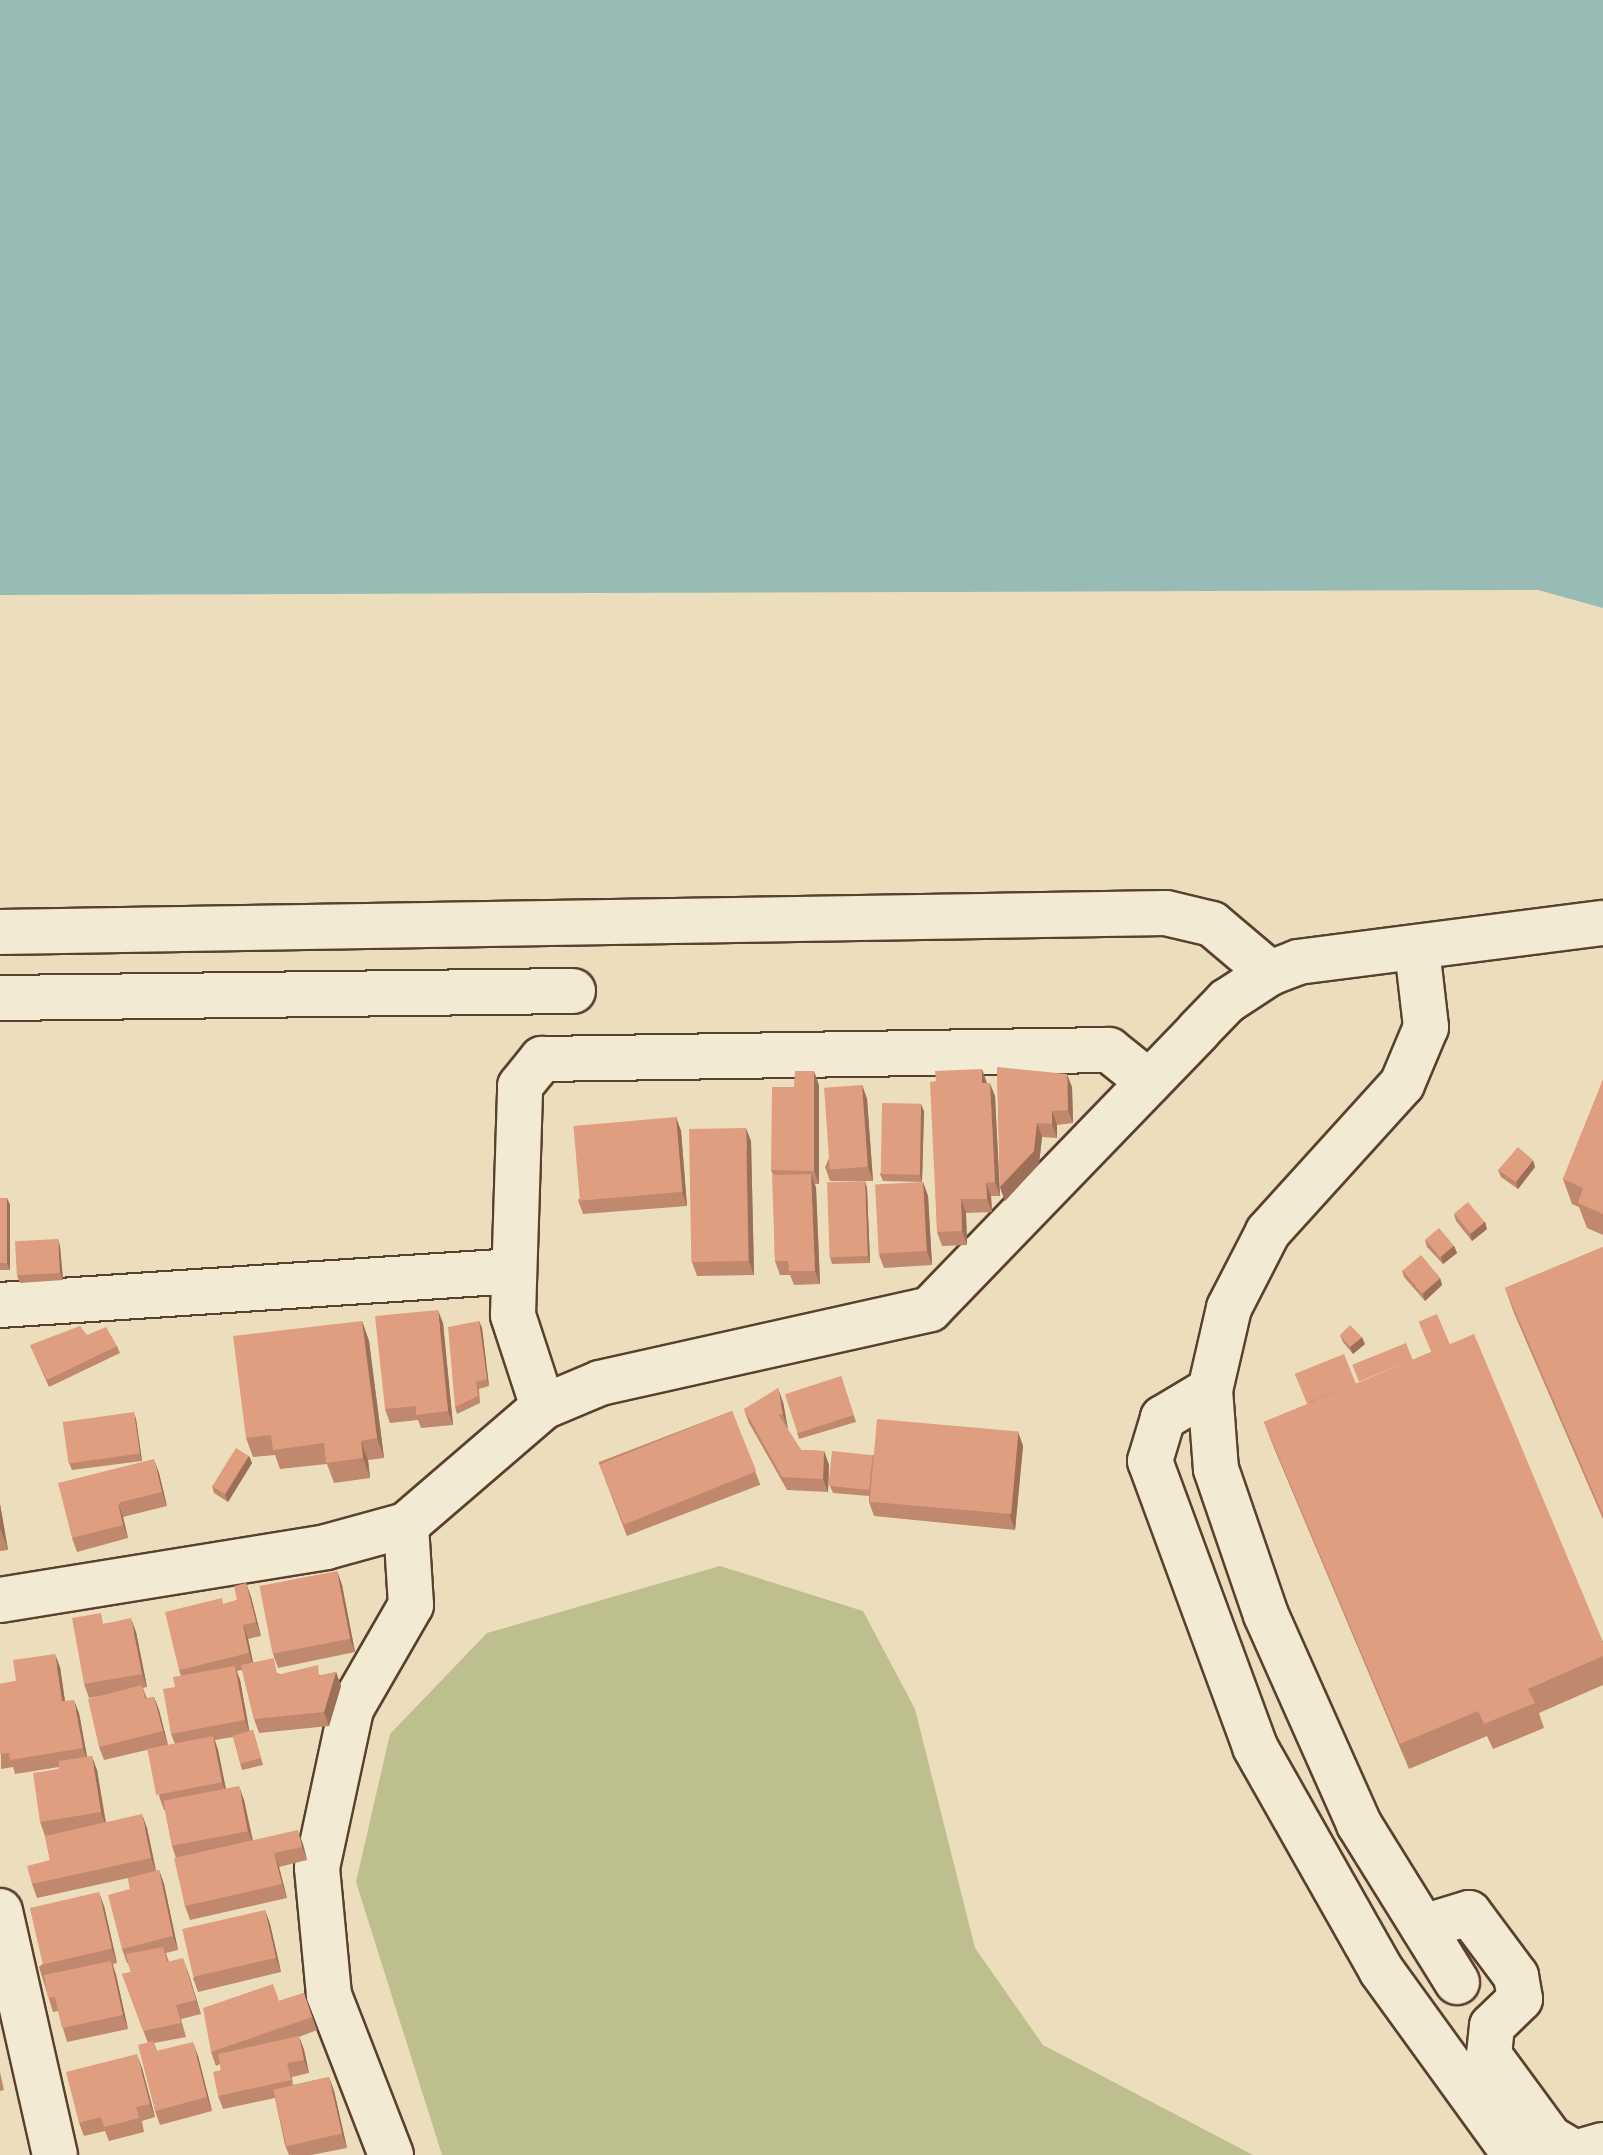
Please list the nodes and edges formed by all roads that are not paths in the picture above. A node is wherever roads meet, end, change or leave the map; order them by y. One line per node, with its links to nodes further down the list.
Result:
1 (1603, 923): 3 (street)
2 (0, 932): 4 (street)
3 (1417, 949): 4 (street); 10 (street)
4 (1270, 973): 7 (street)
5 (573, 991): 6 (street)
6 (0, 998)
7 (1149, 1082): 8 (street); 11 (street)
8 (514, 1271): 9 (street); 11 (street)
9 (0, 1305)
10 (1210, 1390): 15 (street); 20 (street)
11 (543, 1407): 12 (street)
12 (406, 1525): 13 (street); 19 (street)
13 (0, 1600)
14 (0, 1911): 18 (street)
15 (1423, 1927): 16 (street); 17 (street)
16 (1457, 1982)
17 (1603, 2145)
18 (55, 2155)
19 (391, 2155)
20 (1515, 2155)

